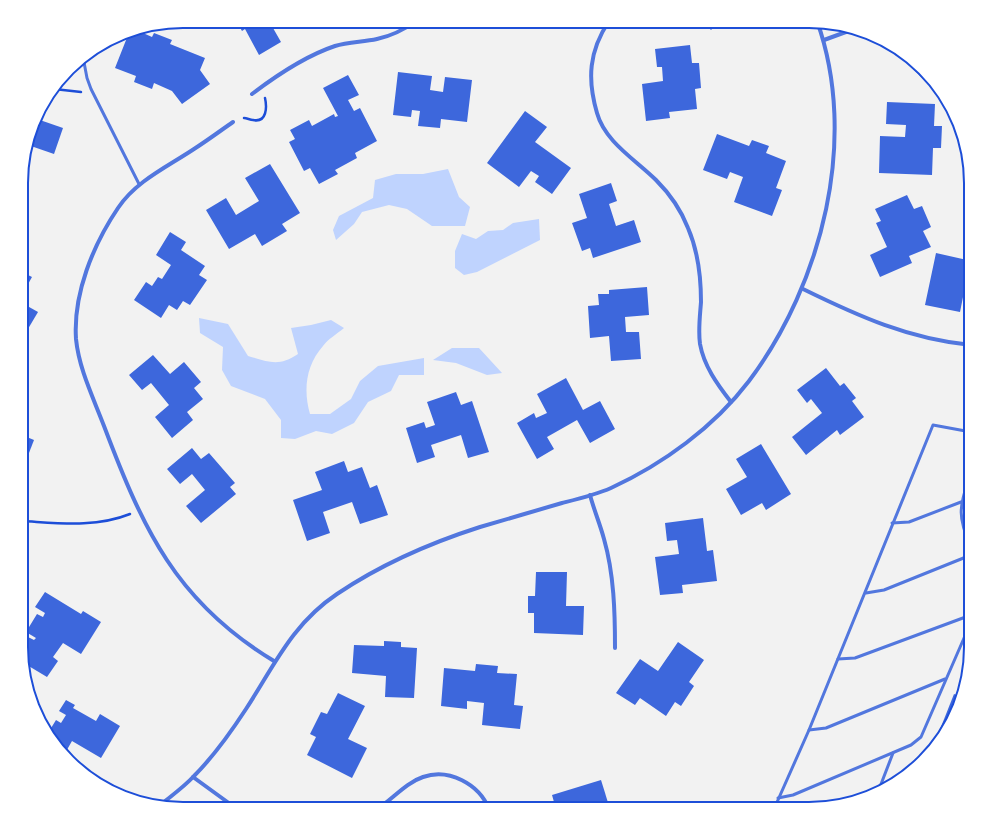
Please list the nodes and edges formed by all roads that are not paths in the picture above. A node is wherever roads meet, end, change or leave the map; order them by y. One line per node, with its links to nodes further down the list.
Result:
1 (404, 28): 7 (street)
2 (604, 28): 12 (street)
3 (820, 28): 5 (street)
4 (845, 32): 5 (street)
5 (824, 40): 10 (street)
6 (84, 64): 9 (lane)
7 (252, 94)
8 (233, 122): 9 (street)
9 (139, 184): 25 (street)
10 (803, 289): 11 (street); 12 (street)
11 (964, 345)
12 (731, 402): 15 (street)
13 (964, 431): 17 (lane)
14 (964, 493): 16 (lane)
15 (590, 495): 23 (street); 25 (street)
16 (961, 502): 17 (lane); 18 (lane)
17 (892, 523): 20 (lane)
18 (964, 528)
19 (964, 558): 20 (lane)
20 (865, 594): 24 (lane)
21 (964, 618): 24 (lane)
22 (964, 637): 26 (lane)
23 (615, 648)
24 (838, 659): 27 (lane)
25 (274, 661): 29 (street)
26 (945, 679): 27 (lane); 28 (lane)
27 (810, 730): 31 (lane)
28 (893, 753): 30 (lane); 31 (lane)
29 (193, 777): 32 (street); 33 (street)
30 (881, 784)
31 (778, 798): 36 (lane)
32 (165, 801)
33 (227, 802)
34 (386, 802): 35 (street)
35 (485, 802)
36 (777, 802)

